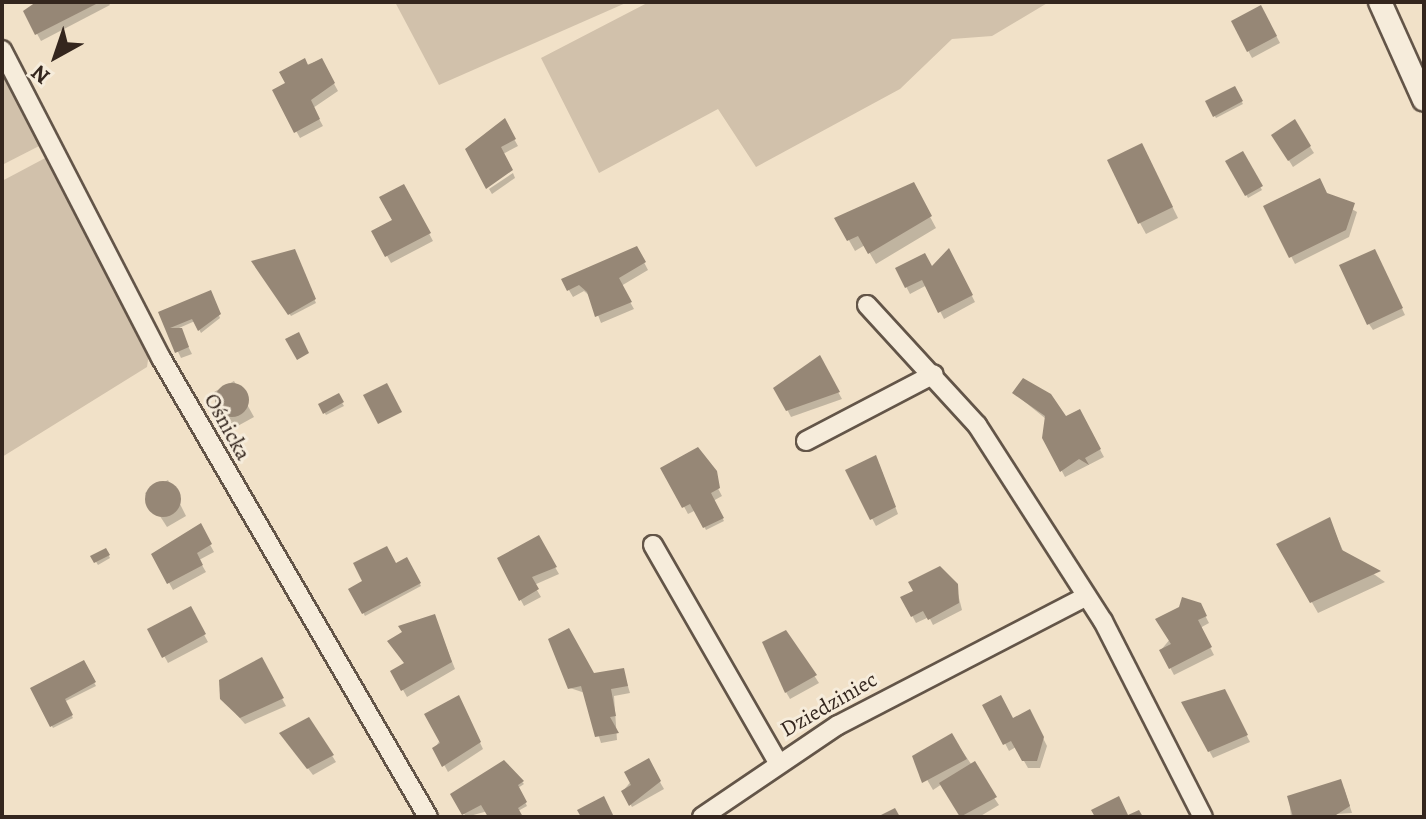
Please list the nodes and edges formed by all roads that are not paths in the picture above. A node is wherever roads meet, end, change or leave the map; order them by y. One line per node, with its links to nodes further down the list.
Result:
1 (1380, 2): 3 (street)
2 (2, 50): 10 (street, Ośnicka)
3 (1424, 100)
4 (867, 305): 5 (street)
5 (934, 374): 6 (street); 8 (street)
6 (806, 441)
7 (653, 545): 9 (street, Dziedziniec)
8 (1085, 597): 9 (street, Dziedziniec); 12 (street)
9 (778, 762): 11 (street)
10 (428, 817)
11 (702, 817)
12 (1203, 817)

